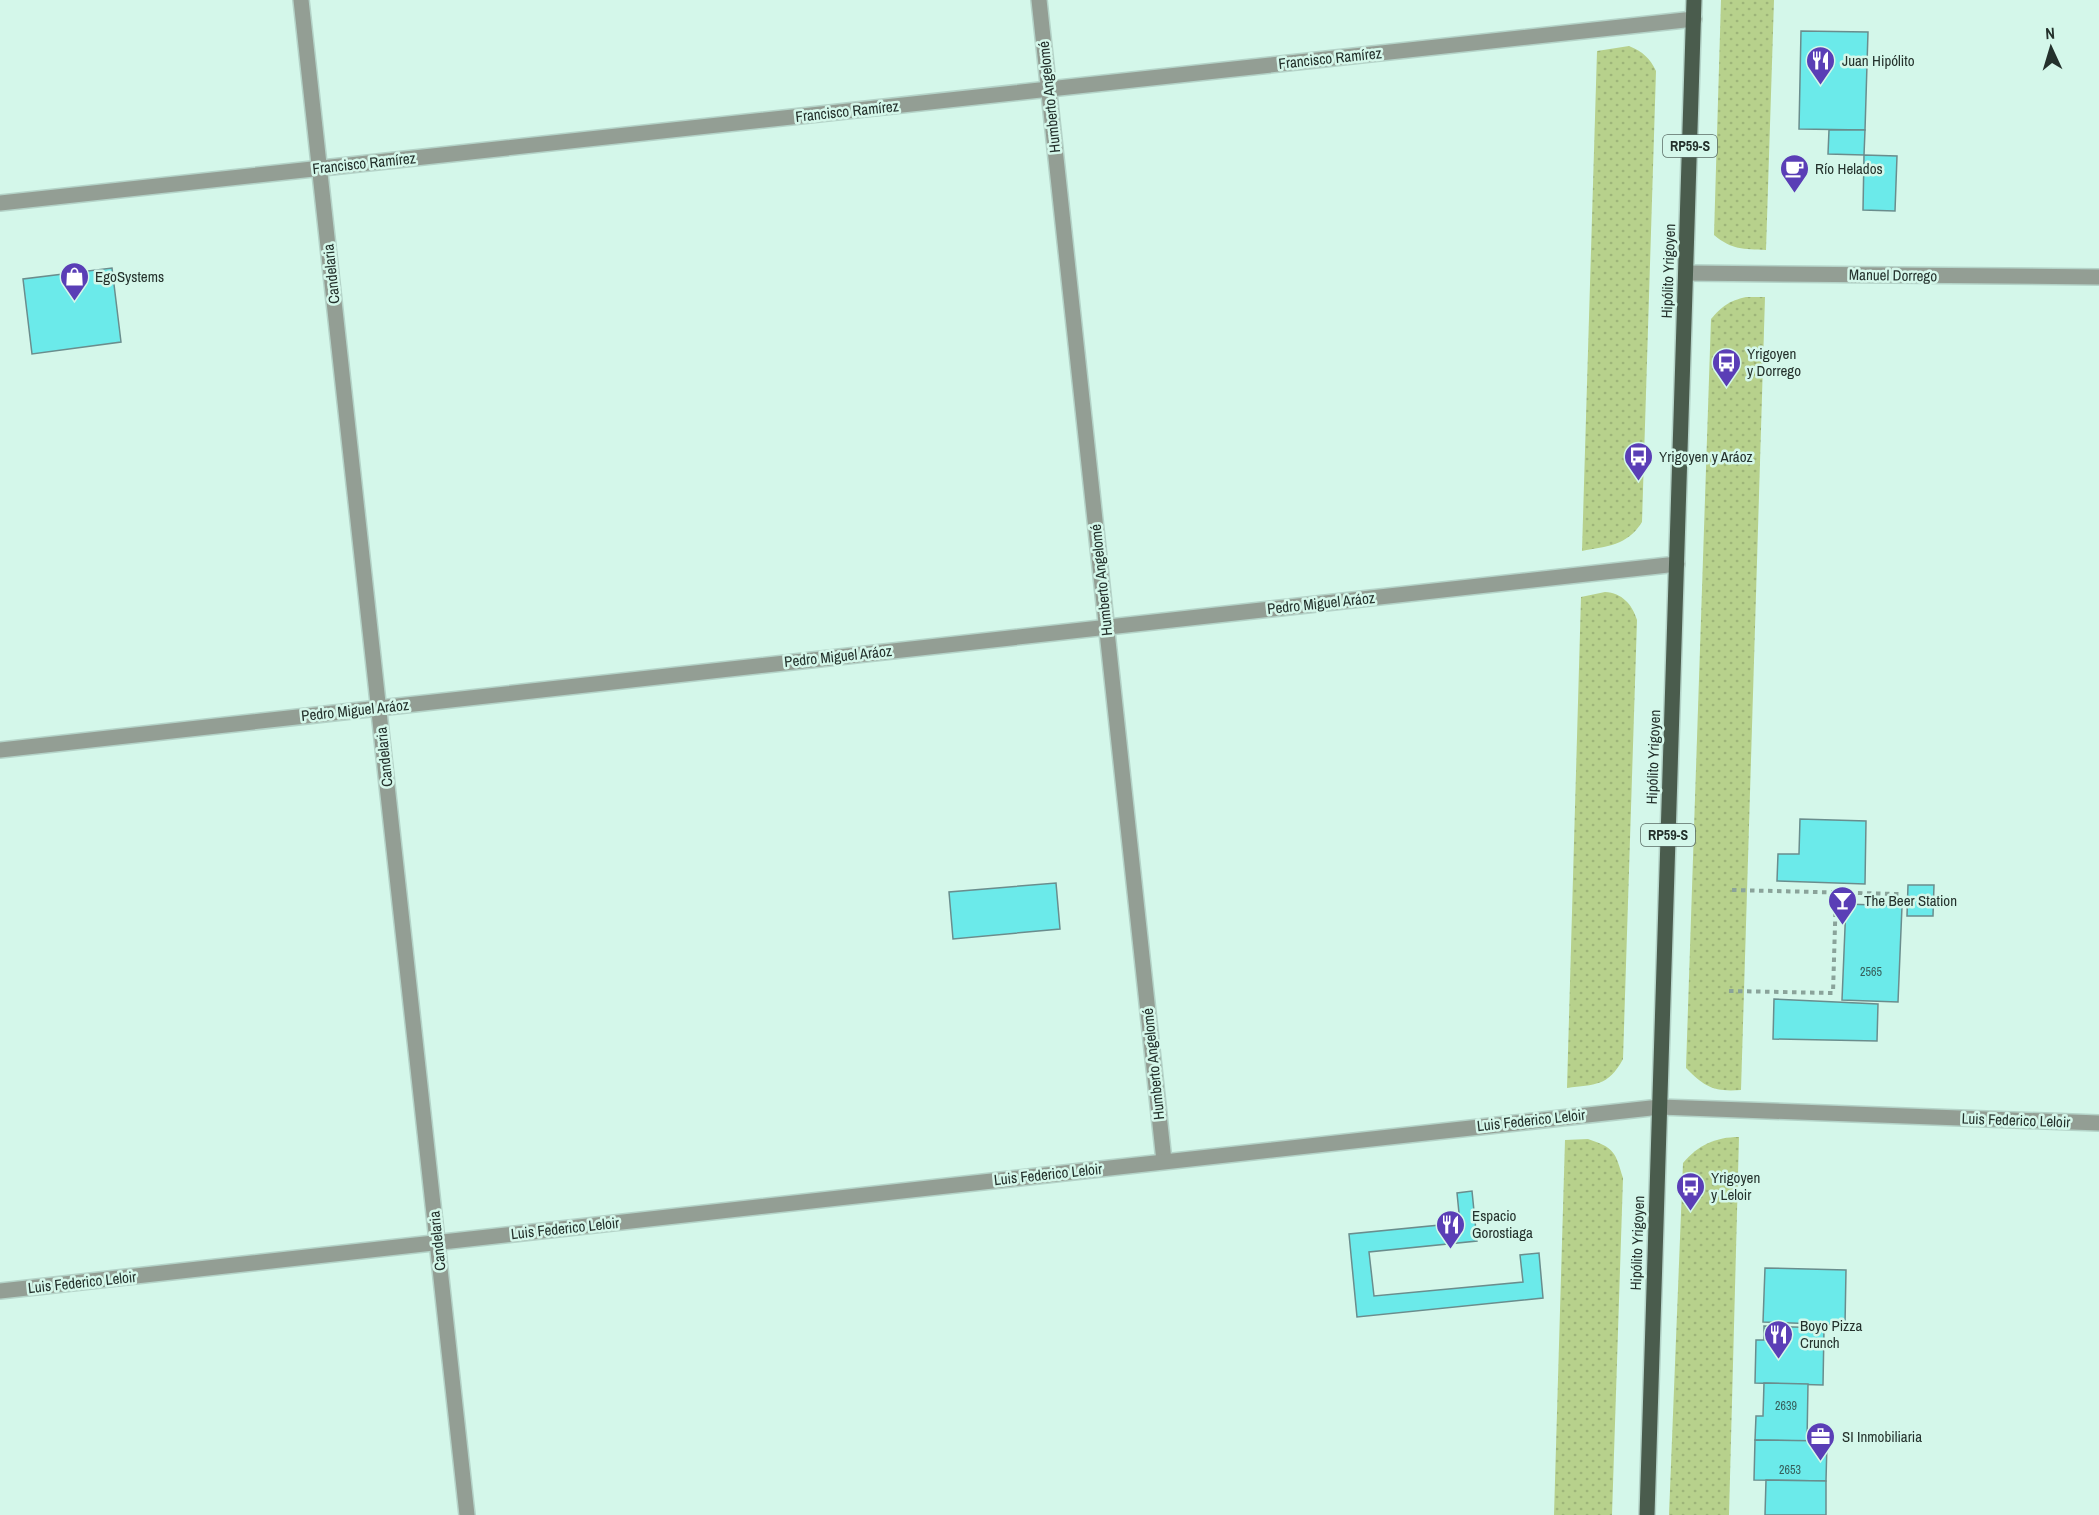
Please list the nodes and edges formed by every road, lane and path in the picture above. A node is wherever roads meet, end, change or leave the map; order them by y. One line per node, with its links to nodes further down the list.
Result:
1 (301, 0): 6 (street, Candelaria)
2 (1039, 0): 5 (street, Humberto Angelomé)
3 (1695, 0): 4 (main road, Hipólito Yrigoyen / RP59-S)
4 (1694, 18): 5 (street, Francisco Ramírez); 8 (main road, Hipólito Yrigoyen / RP59-S)
5 (1048, 89): 6 (street, Francisco Ramírez); 11 (street, Humberto Angelomé)
6 (319, 168): 7 (street, Francisco Ramírez); 12 (street, Candelaria)
7 (0, 203)
8 (1686, 273): 9 (street, Manuel Dorrego); 10 (main road, Hipólito Yrigoyen / RP59-S)
9 (2099, 277)
10 (1677, 564): 11 (street, Pedro Miguel Aráoz); 18 (main road, Hipólito Yrigoyen / RP59-S)
11 (1106, 627): 12 (street, Pedro Miguel Aráoz); 20 (street, Humberto Angelomé)
12 (378, 708): 13 (street, Pedro Miguel Aráoz); 21 (street, Candelaria)
13 (0, 750)
14 (1732, 890): 15 (path)
15 (1836, 892): 16 (path); 17 (path)
16 (1899, 894)
17 (1729, 991)
18 (1660, 1107): 19 (street, Luis Federico Leloir); 20 (street, Luis Federico Leloir); 24 (main road, Hipólito Yrigoyen / RP59-S)
19 (2099, 1123)
20 (1164, 1161): 21 (street, Luis Federico Leloir)
21 (437, 1242): 22 (street, Luis Federico Leloir); 23 (street, Candelaria)
22 (0, 1291)
23 (467, 1515)
24 (1647, 1515)

